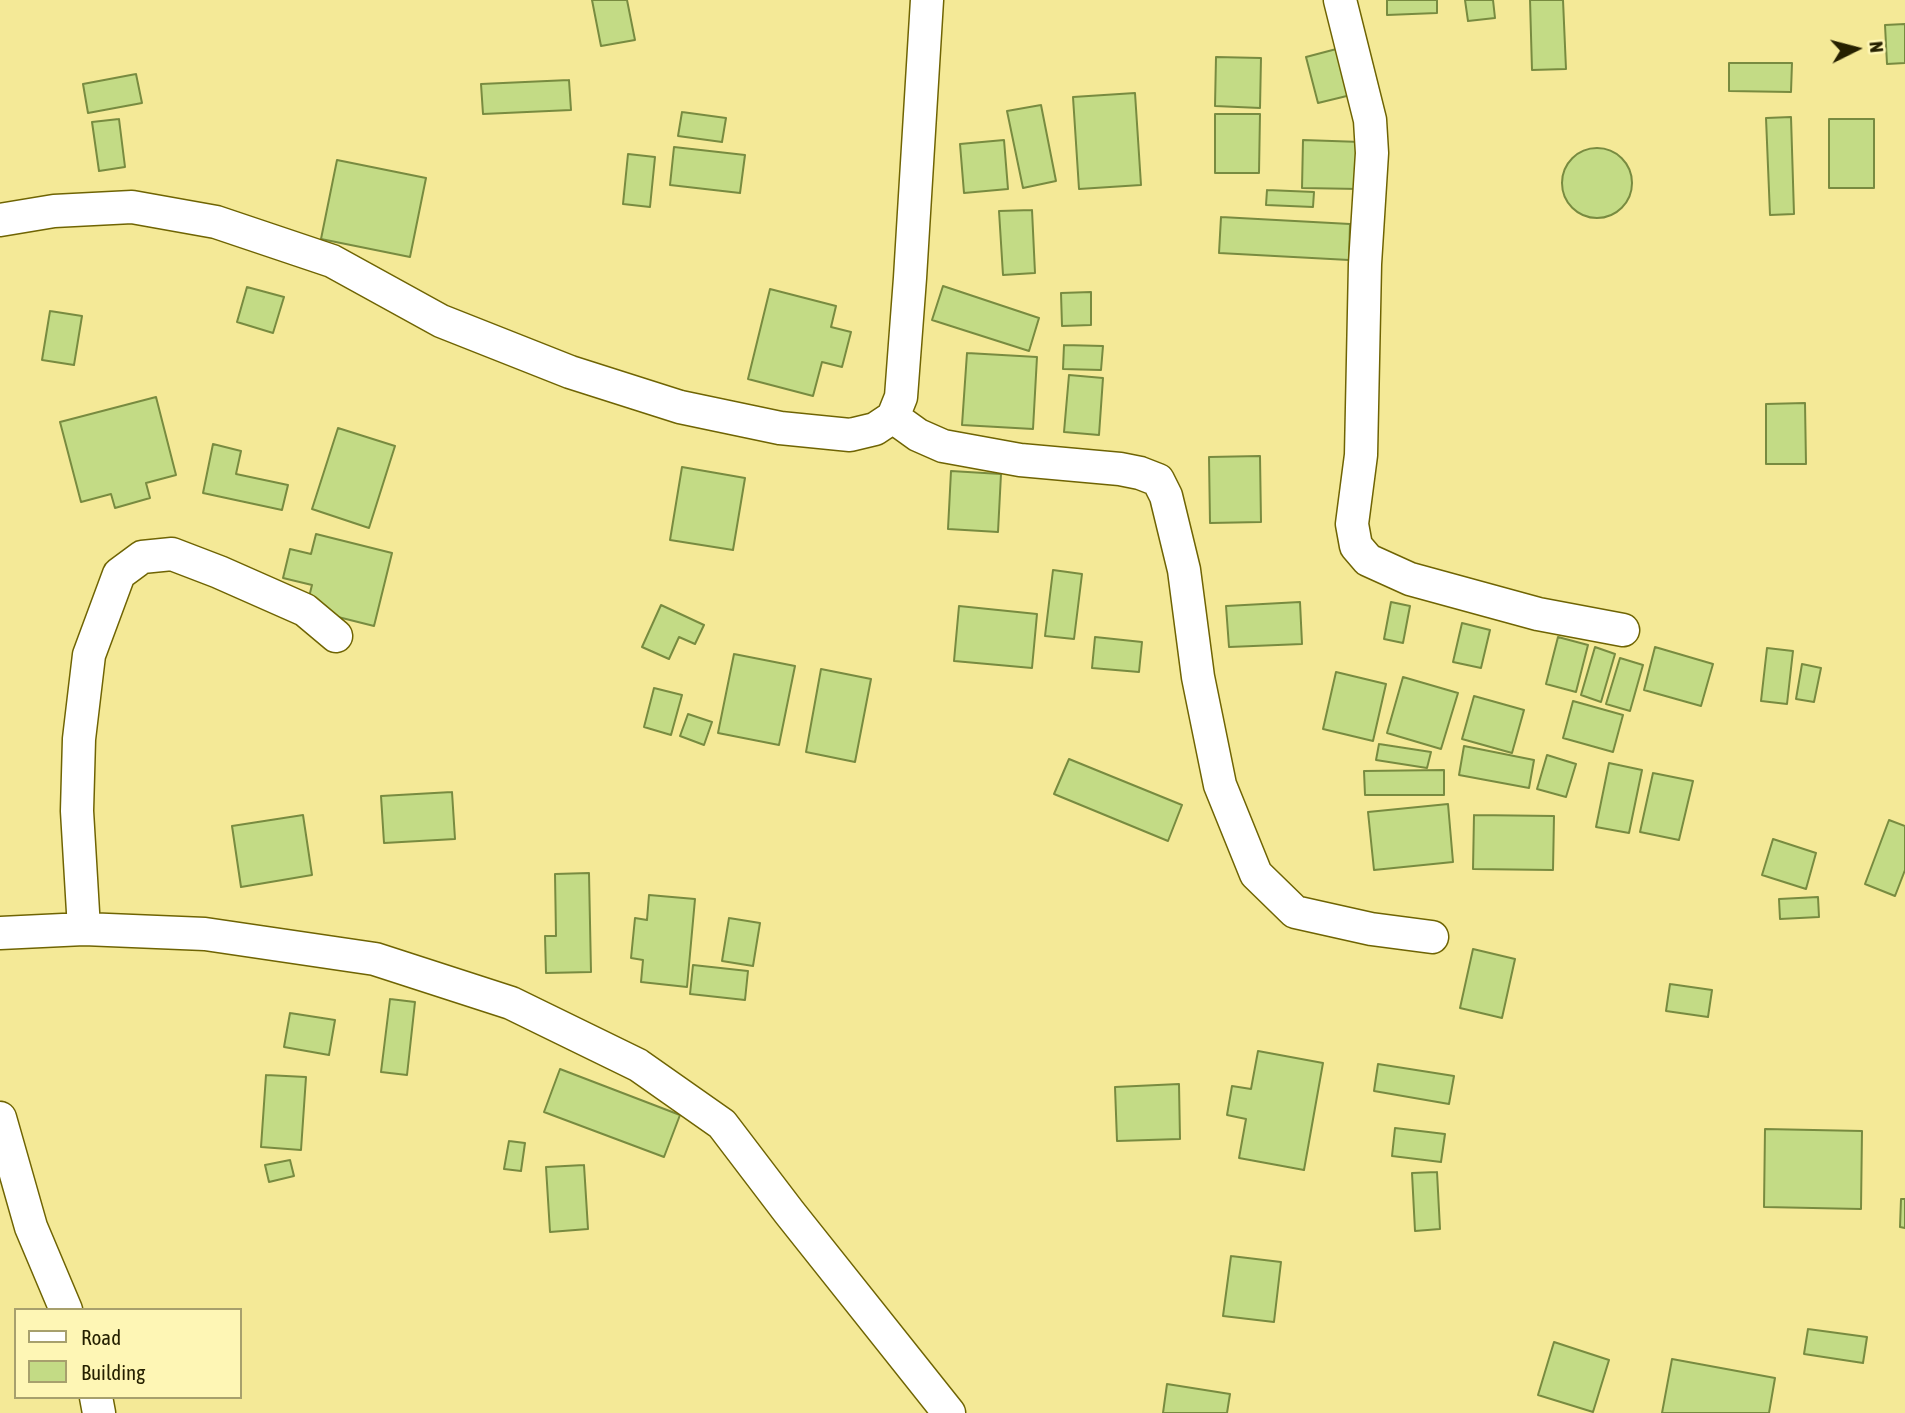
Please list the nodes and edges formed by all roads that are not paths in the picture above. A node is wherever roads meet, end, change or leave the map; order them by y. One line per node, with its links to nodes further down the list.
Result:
1 (926, 0): 4 (street)
2 (1340, 0): 5 (street)
3 (0, 220): 4 (street)
4 (893, 417): 9 (street)
5 (1623, 630)
6 (336, 636): 7 (street)
7 (84, 929): 8 (street); 12 (street)
8 (0, 933)
9 (1432, 937)
10 (0, 1118): 11 (street)
11 (65, 1308)
12 (948, 1413)

